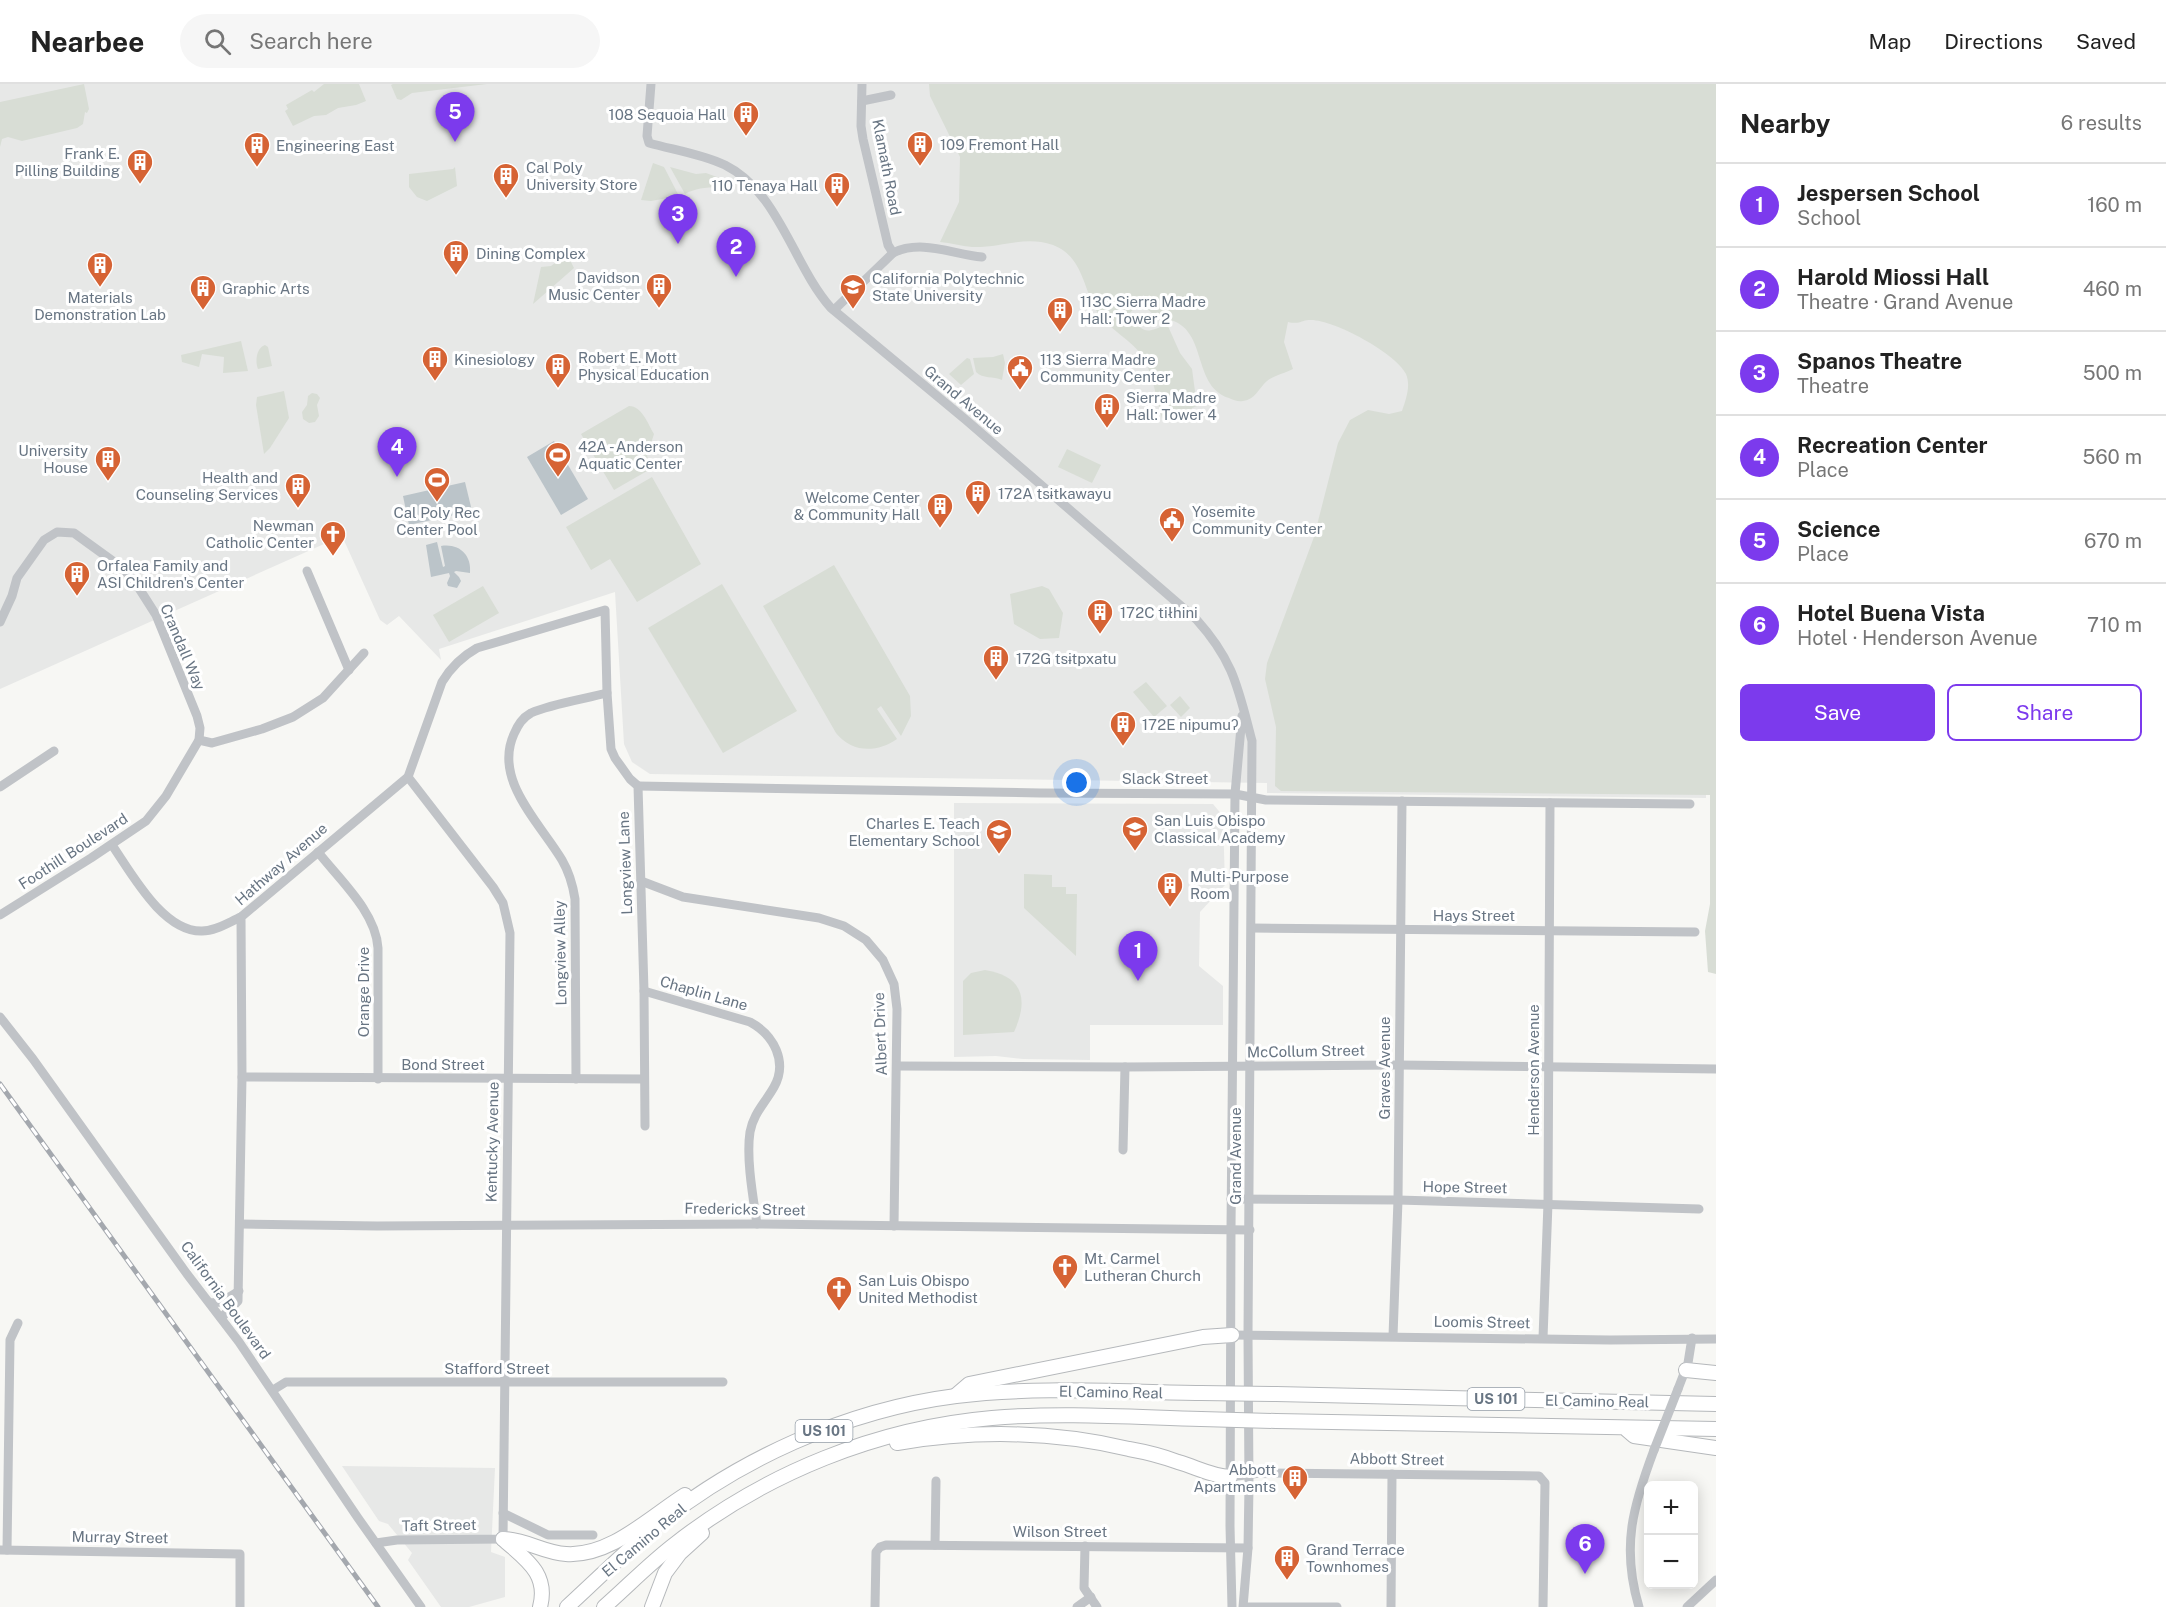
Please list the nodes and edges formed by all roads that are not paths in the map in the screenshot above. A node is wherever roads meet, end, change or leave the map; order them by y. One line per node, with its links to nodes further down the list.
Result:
1 (651, 84): 7 (street, Grand Avenue)
2 (862, 84): 4 (street, Klamath Road)
3 (891, 95): 4 (street)
4 (862, 101): 5 (street, Klamath Road)
5 (893, 253): 6 (street); 7 (street)
6 (982, 257)
7 (834, 310): 13 (street, Grand Avenue)
8 (308, 571): 11 (street)
9 (0, 622): 14 (street, Crandall Way)
10 (364, 653): 11 (street)
11 (349, 670): 14 (street)
12 (607, 693): 16 (street); 17 (street); 45 (street, Longview Alley)
13 (1243, 707): 19 (street, Grand Avenue); 20 (street, Grand Avenue)
14 (199, 740): 24 (street, Foothill Boulevard)
15 (54, 751): 18 (street)
16 (408, 777): 25 (street, Hathway Avenue); 44 (street, Kentucky Avenue)
17 (638, 786): 19 (street, Slack Street); 26 (street, Longview Lane)
18 (0, 787)
19 (1235, 794): 20 (street, Slack Street); 39 (street, Grand Avenue)
20 (1251, 796): 21 (street, Slack Street); 29 (street, Grand Avenue)
21 (1402, 801): 22 (street, Slack Street); 30 (street, Graves Avenue)
22 (1551, 803): 23 (street, Slack Street); 31 (street, Henderson Avenue)
23 (1690, 804)
24 (112, 845): 27 (street, Foothill Boulevard); 28 (street)
25 (318, 852): 28 (street, Hathway Avenue); 43 (street, Orange Drive)
26 (641, 881): 33 (street, Longview Lane); 36 (street, Albert Drive)
27 (0, 915)
28 (241, 916): 42 (street, Hathway Avenue)
29 (1252, 928): 30 (street, Hays Street); 40 (street, Grand Avenue)
30 (1400, 929): 31 (street, Hays Street); 35 (street, Graves Avenue)
31 (1549, 931): 32 (street, Hays Street); 37 (street, Henderson Avenue)
32 (1695, 932)
33 (644, 991): 46 (street, Longview Lane); 55 (street, Chaplin Lane)
34 (0, 1017): 61 (street, California Boulevard)
35 (1398, 1065): 37 (street, McCollum Street); 40 (street, McCollum Street); 51 (street, Graves Avenue)
36 (897, 1066): 38 (street, McCollum Street); 57 (street, Albert Drive)
37 (1548, 1066): 41 (street, McCollum Street); 52 (street, Henderson Avenue)
38 (1125, 1067): 39 (street, McCollum Street); 48 (street)
39 (1232, 1067): 40 (street, McCollum Street); 49 (street, Grand Avenue)
40 (1251, 1067): 50 (street, Grand Avenue)
41 (1716, 1069)
42 (242, 1077): 43 (street, Bond Street); 54 (street, Hathway Avenue)
43 (378, 1079): 44 (street, Bond Street)
44 (508, 1079): 45 (street, Bond Street); 56 (street, Kentucky Avenue)
45 (576, 1079): 46 (street, Bond Street)
46 (644, 1079): 47 (street, Longview Lane)
47 (645, 1126)
48 (1123, 1150)
49 (1231, 1199): 50 (street, Hope Street); 58 (street, Grand Avenue)
50 (1250, 1199): 51 (street, Hope Street); 59 (street, Grand Avenue)
51 (1398, 1200): 52 (street, Hope Street); 66 (street, Graves Avenue)
52 (1548, 1203): 53 (street, Hope Street); 67 (street, Henderson Avenue)
53 (1699, 1209)
54 (240, 1224): 56 (street, Fredericks Street); 60 (street, Hathway Avenue)
55 (758, 1224): 56 (street, Fredericks Street); 57 (street, Fredericks Street)
56 (506, 1225): 73 (street, Kentucky Avenue)
57 (894, 1226): 58 (street, Fredericks Street)
58 (1231, 1229): 59 (street, Fredericks Street); 64 (street, Grand Avenue)
59 (1250, 1230): 65 (street, Grand Avenue)
60 (238, 1291): 61 (street); 62 (street, Hathway Avenue)
61 (210, 1303): 62 (street, California Boulevard)
62 (221, 1318): 74 (street, California Boulevard)
63 (18, 1323): 95 (street)
64 (1232, 1335): 65 (street, Loomis Street); 75 (highway); 83 (street, Grand Avenue)
65 (1248, 1335): 66 (street, Loomis Street); 81 (street, Grand Avenue)
66 (1394, 1336): 67 (street, Loomis Street)
67 (1543, 1338): 68 (street, Loomis Street)
68 (1692, 1338): 69 (street, Loomis Street); 70 (street)
69 (1716, 1339)
70 (1686, 1370): 71 (highway); 98 (street, bridge)
71 (1716, 1373)
72 (723, 1382): 73 (street, Stafford Street)
73 (503, 1383): 74 (street, Stafford Street); 86 (street, Kentucky Avenue)
74 (273, 1390): 90 (street, California Boulevard)
75 (953, 1397): 76 (highway, El Camino Real / US 101, bridge); 85 (highway, El Camino Real / US 101)
76 (1716, 1404)
77 (1623, 1427): 78 (highway, El Camino Real / US 101); 79 (highway, El Camino Real / US 101, bridge); 80 (highway)
78 (1716, 1429)
79 (851, 1448): 83 (highway); 87 (highway, El Camino Real / US 101)
80 (1716, 1448)
81 (1249, 1473): 82 (street, Abbott Street); 83 (street, Abbott Street); 94 (street, Grand Avenue)
82 (1392, 1474): 112 (street); 113 (street, Abbott Street)
83 (1230, 1477): 93 (street, Grand Avenue)
84 (936, 1481): 91 (street)
85 (704, 1491): 89 (highway); 102 (highway, El Camino Real / US 101)
86 (503, 1513): 88 (street); 89 (street, Kentucky Avenue)
87 (710, 1518): 103 (highway, El Camino Real / US 101); 104 (highway)
88 (593, 1535)
89 (503, 1539): 90 (street, Taft Street); 101 (highway)
90 (376, 1543): 100 (street, California Boulevard)
91 (935, 1545): 92 (street, Wilson Street); 105 (street, Wilson Street)
92 (1085, 1546): 93 (street, Wilson Street); 97 (street)
93 (1231, 1548): 94 (street, Wilson Street); 108 (street, Grand Avenue)
94 (1248, 1548): 109 (street, Grand Avenue)
95 (3, 1550): 99 (street, Murray Street)
96 (1716, 1580): 114 (street)
97 (1090, 1597): 106 (street); 107 (street)
98 (1636, 1606)
99 (240, 1607)
100 (421, 1607)
101 (540, 1607)
102 (567, 1607)
103 (604, 1607)
104 (652, 1607)
105 (875, 1607)
106 (1077, 1607)
107 (1098, 1607)
108 (1232, 1607)
109 (1244, 1607)
110 (1248, 1607): 111 (street)
111 (1337, 1607)
112 (1391, 1607)
113 (1543, 1607)
114 (1687, 1607)

